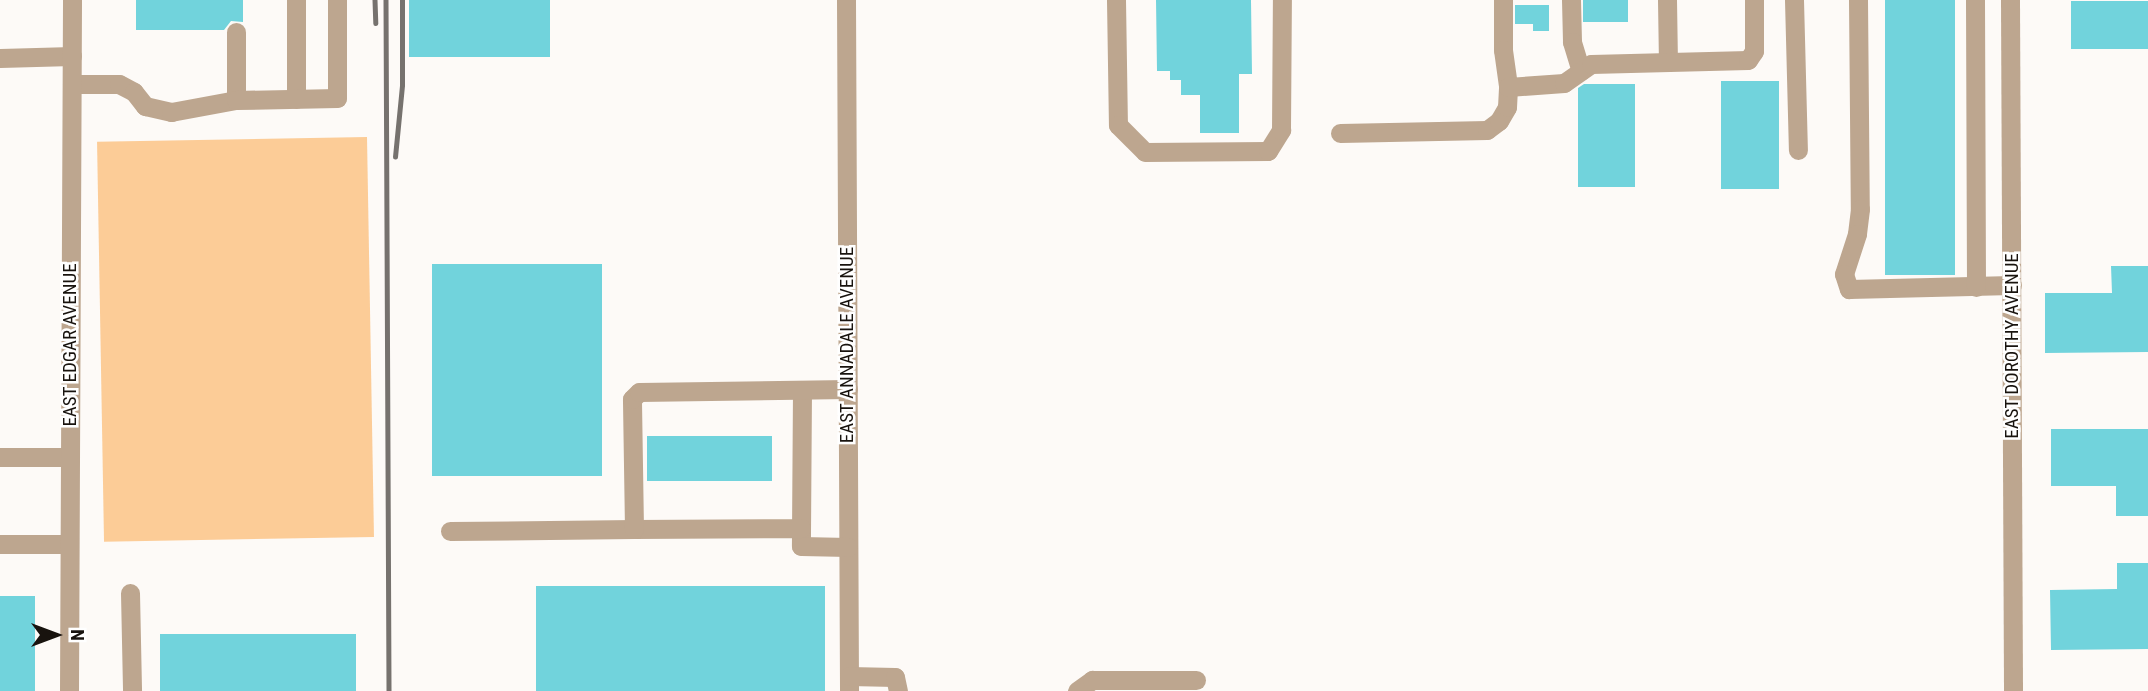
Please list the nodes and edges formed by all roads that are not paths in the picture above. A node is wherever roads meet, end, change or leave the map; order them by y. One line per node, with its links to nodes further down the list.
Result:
1 (72, 0): 16 (street, EAST EDGAR AVENUE)
2 (296, 0): 22 (street)
3 (337, 0): 22 (street)
4 (846, 0): 28 (street, EAST ANNADALE AVENUE)
5 (1116, 0): 6 (street)
6 (1282, 0)
7 (1503, 0): 21 (street)
8 (1571, 0): 19 (street)
9 (1667, 0): 18 (street)
10 (1754, 0): 18 (street)
11 (1794, 0): 25 (street)
12 (1858, 0): 27 (street)
13 (1975, 0): 27 (street)
14 (2010, 0): 26 (street, EAST DOROTHY AVENUE)
15 (236, 32): 23 (street)
16 (72, 55): 17 (street); 20 (street, EAST EDGAR AVENUE)
17 (0, 58)
18 (1668, 62): 19 (street)
19 (1581, 71): 21 (street)
20 (72, 84): 23 (street); 31 (street, EAST EDGAR AVENUE)
21 (1508, 87): 24 (street)
22 (296, 99): 23 (street)
23 (236, 100)
24 (1340, 133)
25 (1798, 150)
26 (2012, 285): 27 (street); 45 (street, EAST DOROTHY AVENUE)
27 (1976, 287)
28 (848, 389): 29 (street); 37 (street, EAST ANNADALE AVENUE)
29 (802, 390): 32 (street); 33 (street)
30 (0, 457): 31 (street)
31 (70, 457): 36 (street, EAST EDGAR AVENUE)
32 (801, 527): 33 (street); 37 (street)
33 (634, 528): 34 (street)
34 (450, 531)
35 (0, 544): 36 (street)
36 (69, 544): 41 (street, EAST EDGAR AVENUE)
37 (848, 547): 40 (street, EAST ANNADALE AVENUE)
38 (130, 593): 42 (street)
39 (1196, 680): 44 (street)
40 (849, 684): 43 (street)
41 (69, 691)
42 (132, 691)
43 (898, 691)
44 (1077, 691)
45 (2014, 691)

